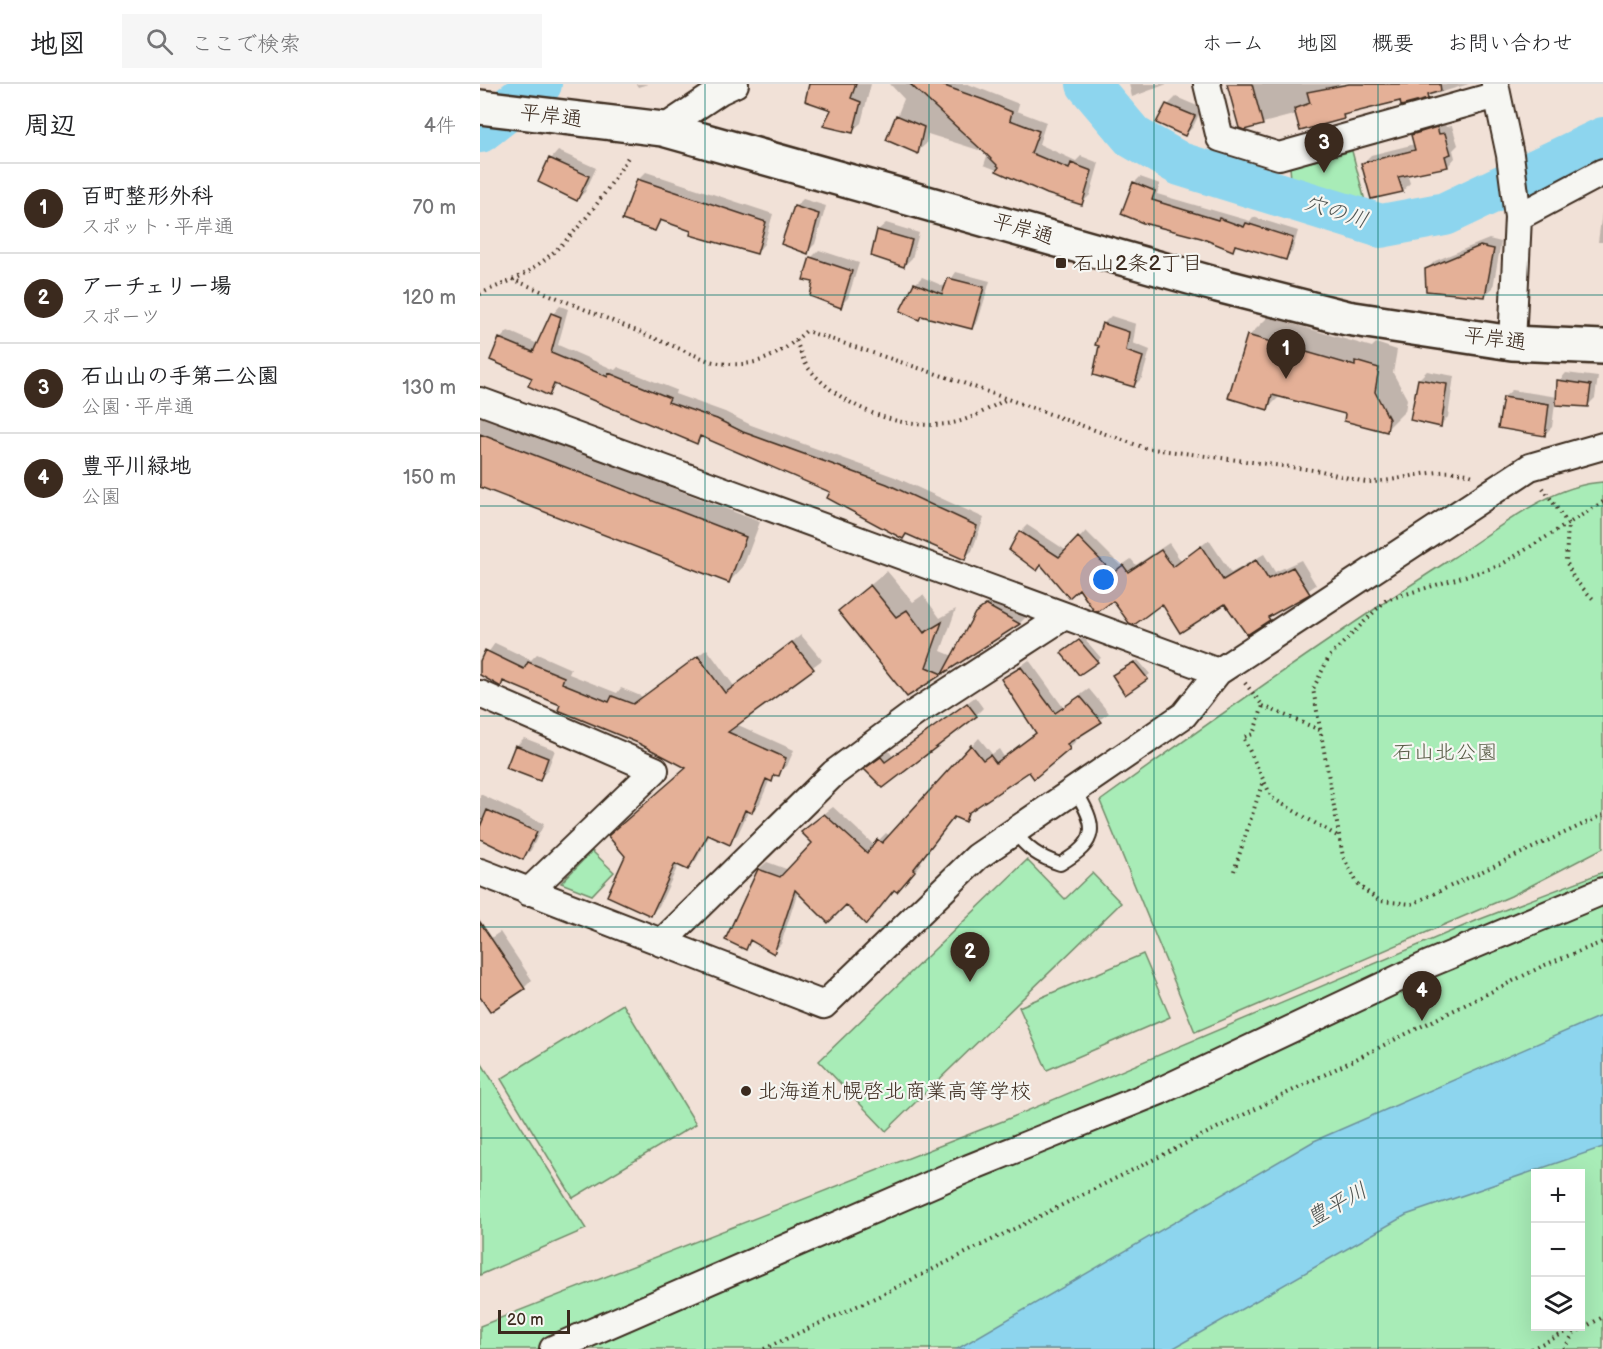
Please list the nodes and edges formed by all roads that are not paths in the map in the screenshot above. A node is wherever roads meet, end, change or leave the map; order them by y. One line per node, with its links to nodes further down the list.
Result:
1 (735, 84): 5 (street)
2 (1207, 84): 3 (street)
3 (1496, 90): 7 (street)
4 (480, 107): 5 (street, 平岸通)
5 (663, 129): 8 (street, 平岸通)
6 (1603, 172): 7 (street)
7 (1517, 208): 8 (street)
8 (1512, 343): 9 (street, 平岸通)
9 (1603, 347)
10 (480, 401): 12 (street)
11 (1603, 446): 13 (street)
12 (1063, 617): 13 (street); 20 (street)
13 (1224, 668): 15 (street)
14 (480, 694): 19 (street)
15 (1075, 790): 16 (street); 16 (lane)
16 (1014, 831): 20 (street)
17 (480, 872): 19 (street)
18 (1603, 891): 21 (street)
19 (528, 892): 20 (street)
20 (662, 943)
21 (553, 1349)

